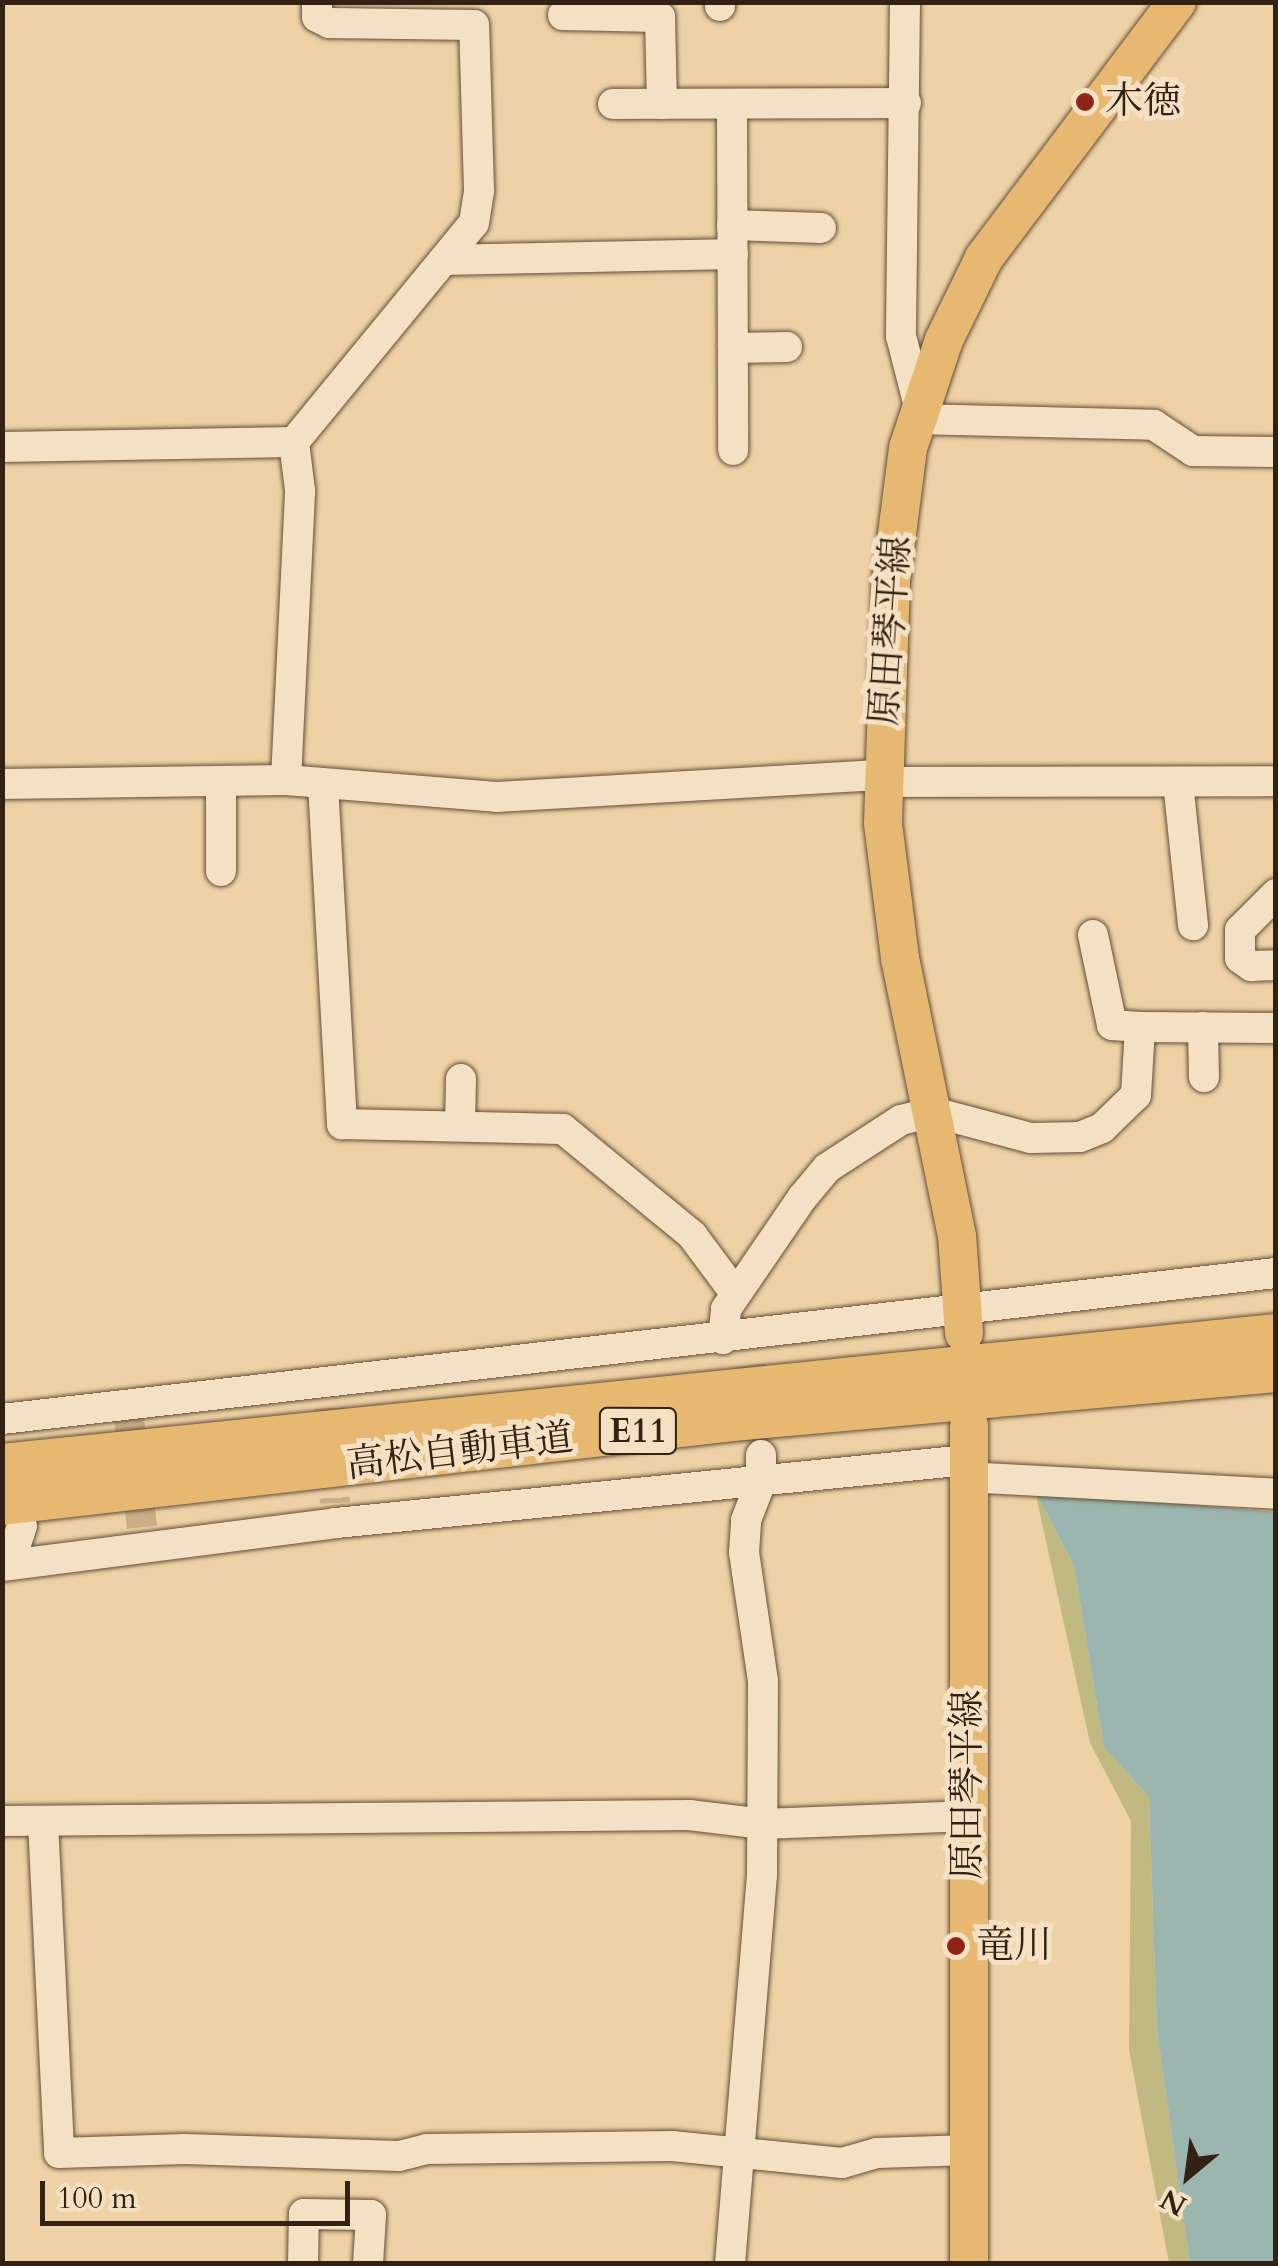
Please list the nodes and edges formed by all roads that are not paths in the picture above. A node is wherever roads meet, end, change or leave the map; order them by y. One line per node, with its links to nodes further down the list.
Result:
1 (317, 2): 11 (street)
2 (905, 2): 5 (street)
3 (1177, 2): 14 (main road, 原田琴平線)
4 (564, 14): 7 (street)
5 (906, 103): 8 (street); 14 (street)
6 (613, 104): 7 (street)
7 (662, 104): 8 (street)
8 (732, 104): 10 (street)
9 (820, 228): 10 (street)
10 (733, 240): 11 (street); 13 (street)
11 (444, 260): 15 (street)
12 (787, 346): 13 (street)
13 (733, 348): 17 (street)
14 (917, 413): 18 (street); 19 (main road, 原田琴平線)
15 (294, 442): 16 (street); 20 (street)
16 (2, 447)
17 (733, 450)
18 (1276, 452)
19 (882, 779): 23 (street); 25 (street); 36 (main road, 原田琴平線)
20 (286, 780): 21 (street); 25 (street)
21 (221, 781): 24 (street); 26 (street)
22 (1276, 781): 23 (street)
23 (1178, 782): 28 (street)
24 (2, 784)
25 (323, 784): 37 (street)
26 (221, 872)
27 (1276, 894): 30 (street)
28 (1193, 925)
29 (1093, 934): 31 (street)
30 (1276, 966)
31 (1140, 1027): 32 (street); 36 (street)
32 (1204, 1027): 33 (street); 34 (street)
33 (1276, 1028)
34 (1204, 1076)
35 (461, 1079): 37 (street)
36 (933, 1112): 39 (street); 40 (main road, 原田琴平線)
37 (460, 1126): 39 (street)
38 (1276, 1273): 40 (street)
39 (734, 1293): 42 (street)
40 (963, 1320): 42 (street)
41 (1276, 1335): 46 (highway, 高松自動車道 / E11)
42 (741, 1347): 44 (street)
43 (1276, 1370): 49 (highway, 高松自動車道 / E11)
44 (2, 1418)
45 (968, 1455): 47 (street); 48 (street); 51 (main road, 原田琴平線)
46 (2, 1465)
47 (761, 1468): 50 (street); 54 (street)
48 (1276, 1494)
49 (12, 1515): 50 (street)
50 (6, 1566)
51 (970, 1816): 54 (street); 55 (main road, 原田琴平線)
52 (2, 1821): 53 (street)
53 (43, 1822): 54 (street); 56 (street)
54 (763, 1824): 56 (street)
55 (970, 2150): 56 (street); 60 (main road, 原田琴平線)
56 (738, 2156): 59 (street)
57 (303, 2264): 58 (street)
58 (368, 2264)
59 (730, 2264)
60 (969, 2264)

